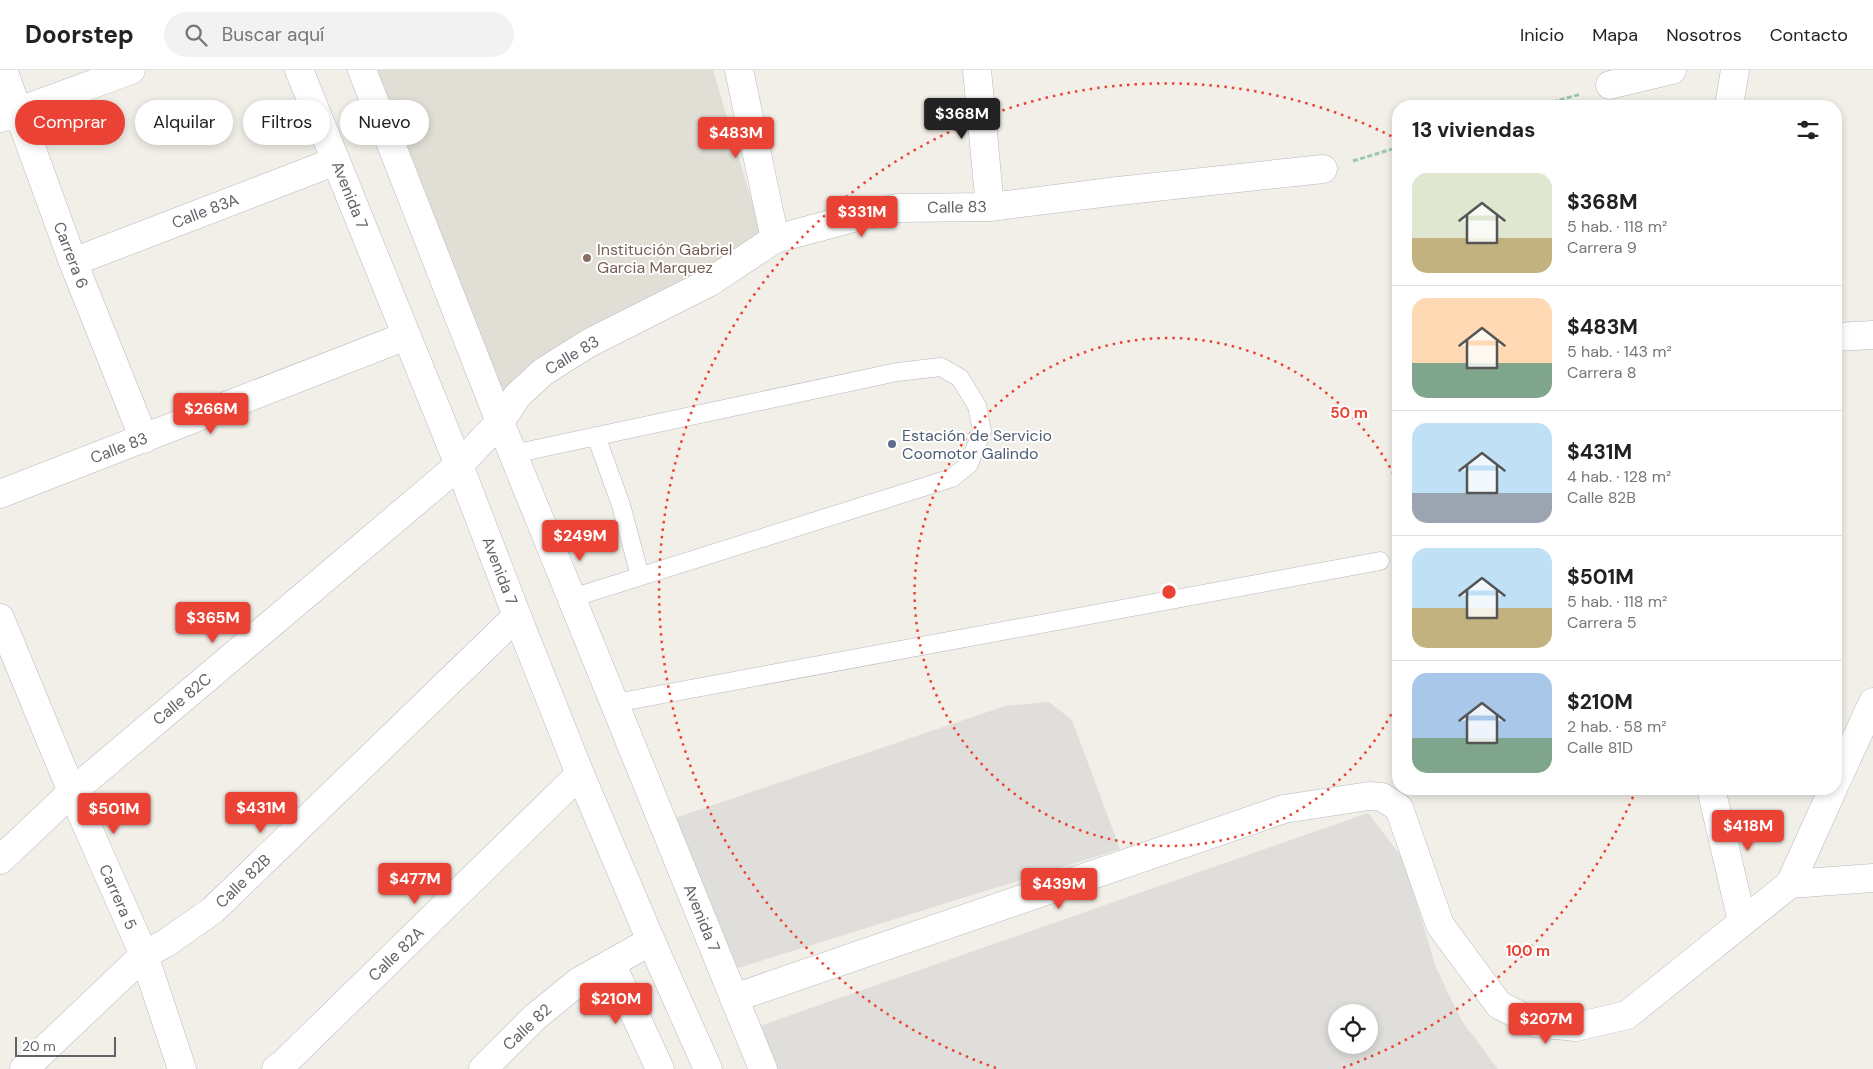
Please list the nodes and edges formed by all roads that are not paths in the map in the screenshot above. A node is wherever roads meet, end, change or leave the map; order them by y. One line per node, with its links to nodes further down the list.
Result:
1 (3, 70): 11 (street, Carrera 6)
2 (131, 70): 11 (street)
3 (299, 70): 12 (street, Avenida 7)
4 (362, 70): 20 (street, Avenida 7)
5 (740, 70): 15 (street)
6 (977, 70): 14 (street)
7 (1672, 70): 9 (street)
8 (1735, 70): 10 (street)
9 (1610, 85)
10 (1730, 100)
11 (9, 115): 16 (street, Carrera 6)
12 (336, 161): 16 (street, Calle 83A); 18 (street, Avenida 7)
13 (1324, 169): 14 (street, Calle 83)
14 (990, 207): 15 (street, Calle 83)
15 (775, 239): 20 (street, Calle 83)
16 (73, 262): 22 (street, Carrera 6)
17 (1873, 335): 19 (street)
18 (406, 336): 22 (street, Calle 83); 24 (street, Avenida 7)
19 (1842, 337)
20 (500, 422): 23 (street, Avenida 7); 24 (street, Calle 83)
21 (596, 436): 23 (lane); 27 (lane); 27 (lane)
22 (144, 438): 25 (street, Calle 83)
23 (513, 454): 28 (street, Avenida 7)
24 (459, 465): 29 (street, Avenida 7); 35 (street, Calle 82C)
25 (0, 494)
26 (1380, 560): 32 (lane)
27 (640, 576): 28 (lane)
28 (572, 598): 32 (street, Avenida 7)
29 (517, 616): 34 (street, Avenida 7); 43 (street, Calle 82B)
30 (0, 618): 35 (street, Carrera 5)
31 (1873, 702): 33 (street)
32 (615, 703): 45 (street, Avenida 7)
33 (1842, 769)
34 (580, 774): 42 (street, Avenida 7); 48 (street, Calle 82A)
35 (72, 792): 38 (street, Calle 82C); 43 (street, Carrera 5)
36 (1713, 795): 41 (street)
37 (1830, 795): 40 (street)
38 (0, 860)
39 (1873, 878): 40 (street)
40 (1790, 884): 41 (street)
41 (1742, 921): 45 (street)
42 (651, 941): 44 (street, Calle 82); 51 (street, Avenida 7)
43 (144, 955): 46 (street, Calle 82B); 47 (street, Carrera 5)
44 (610, 963): 49 (street, Calle 82); 50 (street)
45 (734, 998): 52 (street, Avenida 7)
46 (24, 1069)
47 (182, 1069)
48 (276, 1069)
49 (483, 1069)
50 (660, 1069)
51 (708, 1069)
52 (763, 1069)

